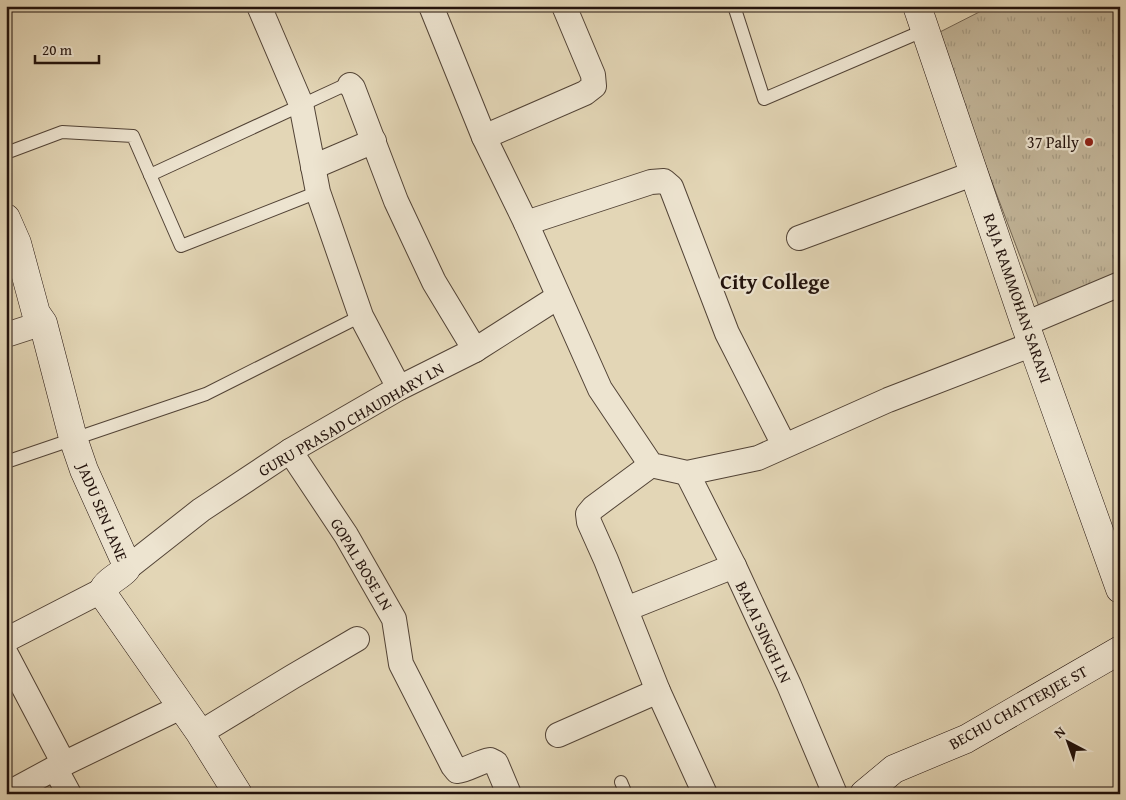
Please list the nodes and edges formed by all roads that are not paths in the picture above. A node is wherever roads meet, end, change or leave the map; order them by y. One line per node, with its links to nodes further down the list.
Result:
1 (258, 6): 7 (street)
2 (431, 6): 8 (street)
3 (564, 6): 8 (street)
4 (734, 6): 5 (lane)
5 (921, 18): 12 (street, RAJA RAMMOHAN SARANI)
6 (350, 85): 7 (lane); 9 (street)
7 (301, 104): 11 (street); 13 (lane)
8 (484, 136): 16 (street)
9 (374, 141): 11 (street); 24 (street)
10 (6, 153): 13 (lane)
11 (313, 167): 14 (street)
12 (975, 173): 17 (street); 22 (street, RAJA RAMMOHAN SARANI)
13 (150, 175): 14 (lane)
14 (318, 192): 20 (street)
15 (6, 218): 21 (street, JADU SEN LANE)
16 (526, 223): 19 (street); 27 (street)
17 (798, 238)
18 (1120, 284): 22 (street)
19 (558, 297): 24 (street, GURU PRASAD CHAUDHARY LN); 30 (street)
20 (361, 316): 25 (street); 26 (lane)
21 (43, 323): 23 (street); 26 (street, JADU SEN LANE)
22 (1029, 334): 27 (street); 34 (street, RAJA RAMMOHAN SARANI)
23 (6, 335)
24 (475, 350): 25 (street, GURU PRASAD CHAUDHARY LN)
25 (400, 388): 28 (street, GURU PRASAD CHAUDHARY LN)
26 (73, 438): 29 (lane); 33 (street, JADU SEN LANE)
27 (784, 445): 31 (street)
28 (290, 450): 33 (street, GURU PRASAD CHAUDHARY LN); 49 (street, GOPAL BOSE LN)
29 (6, 462)
30 (651, 465): 31 (street); 36 (street)
31 (687, 473): 32 (street, BALAI SINGH LN)
32 (734, 566): 36 (street); 51 (street, BALAI SINGH LN)
33 (126, 569): 35 (street, JADU SEN LANE)
34 (1120, 589)
35 (103, 590): 38 (street); 42 (street)
36 (626, 609): 41 (street)
37 (357, 639): 43 (street)
38 (6, 640)
39 (1120, 650): 52 (street, BECHU CHATTERJEE ST)
40 (6, 654): 45 (street)
41 (658, 690): 44 (street); 50 (street)
42 (181, 707): 43 (street); 45 (street)
43 (200, 733): 48 (street)
44 (558, 735)
45 (59, 766): 46 (street); 47 (street)
46 (7, 794)
47 (69, 794)
48 (238, 794)
49 (509, 794)
50 (705, 794)
51 (835, 794)
52 (864, 794)

